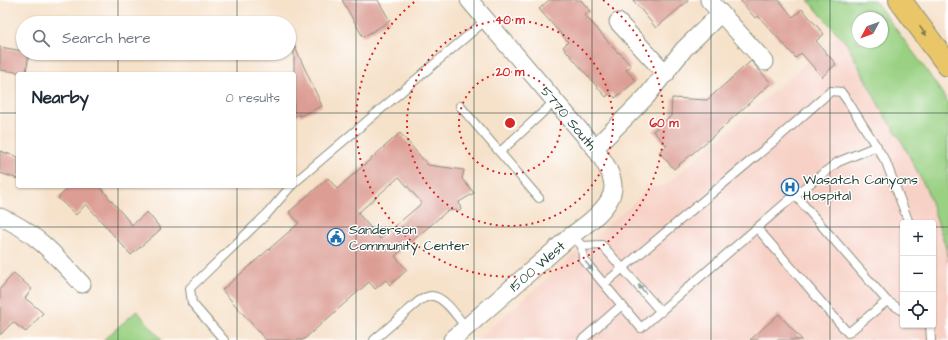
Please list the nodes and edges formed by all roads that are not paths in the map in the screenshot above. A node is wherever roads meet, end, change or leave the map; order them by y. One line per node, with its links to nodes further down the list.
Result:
1 (469, 0): 5 (street, 5770 South)
2 (709, 0): 4 (street)
3 (900, 0): 8 (highway, one-way to 8)
4 (721, 13): 7 (street); 9 (street)
5 (486, 20): 10 (street, 5770 South); 15 (lane)
6 (618, 22): 9 (street)
7 (765, 62)
8 (948, 65)
9 (666, 74): 13 (street)
10 (555, 101): 13 (street, 5770 South); 14 (lane)
11 (460, 106): 14 (lane)
12 (877, 146): 18 (lane); 21 (lane); 24 (lane)
13 (595, 148): 16 (street, 5770 South)
14 (500, 152): 19 (lane)
15 (296, 181)
16 (613, 187): 23 (street, 1500 West)
17 (289, 188): 33 (lane)
18 (795, 195): 22 (lane); 27 (lane)
19 (539, 198)
20 (0, 217): 25 (street)
21 (908, 220)
22 (758, 228): 27 (lane); 30 (lane)
23 (577, 241): 24 (lane); 26 (lane, one-way to 26); 31 (street, 1500 West)
24 (622, 267): 26 (lane); 30 (lane, one-way to 24)
25 (82, 284)
26 (604, 284): 28 (lane)
27 (887, 301): 29 (lane)
28 (622, 305): 30 (lane); 36 (lane)
29 (900, 309)
30 (661, 312)
31 (466, 328): 34 (lane); 35 (street, 1500 West)
32 (928, 328): 37 (lane)
33 (224, 340)
34 (374, 340)
35 (452, 340)
36 (582, 340)
37 (931, 340)

